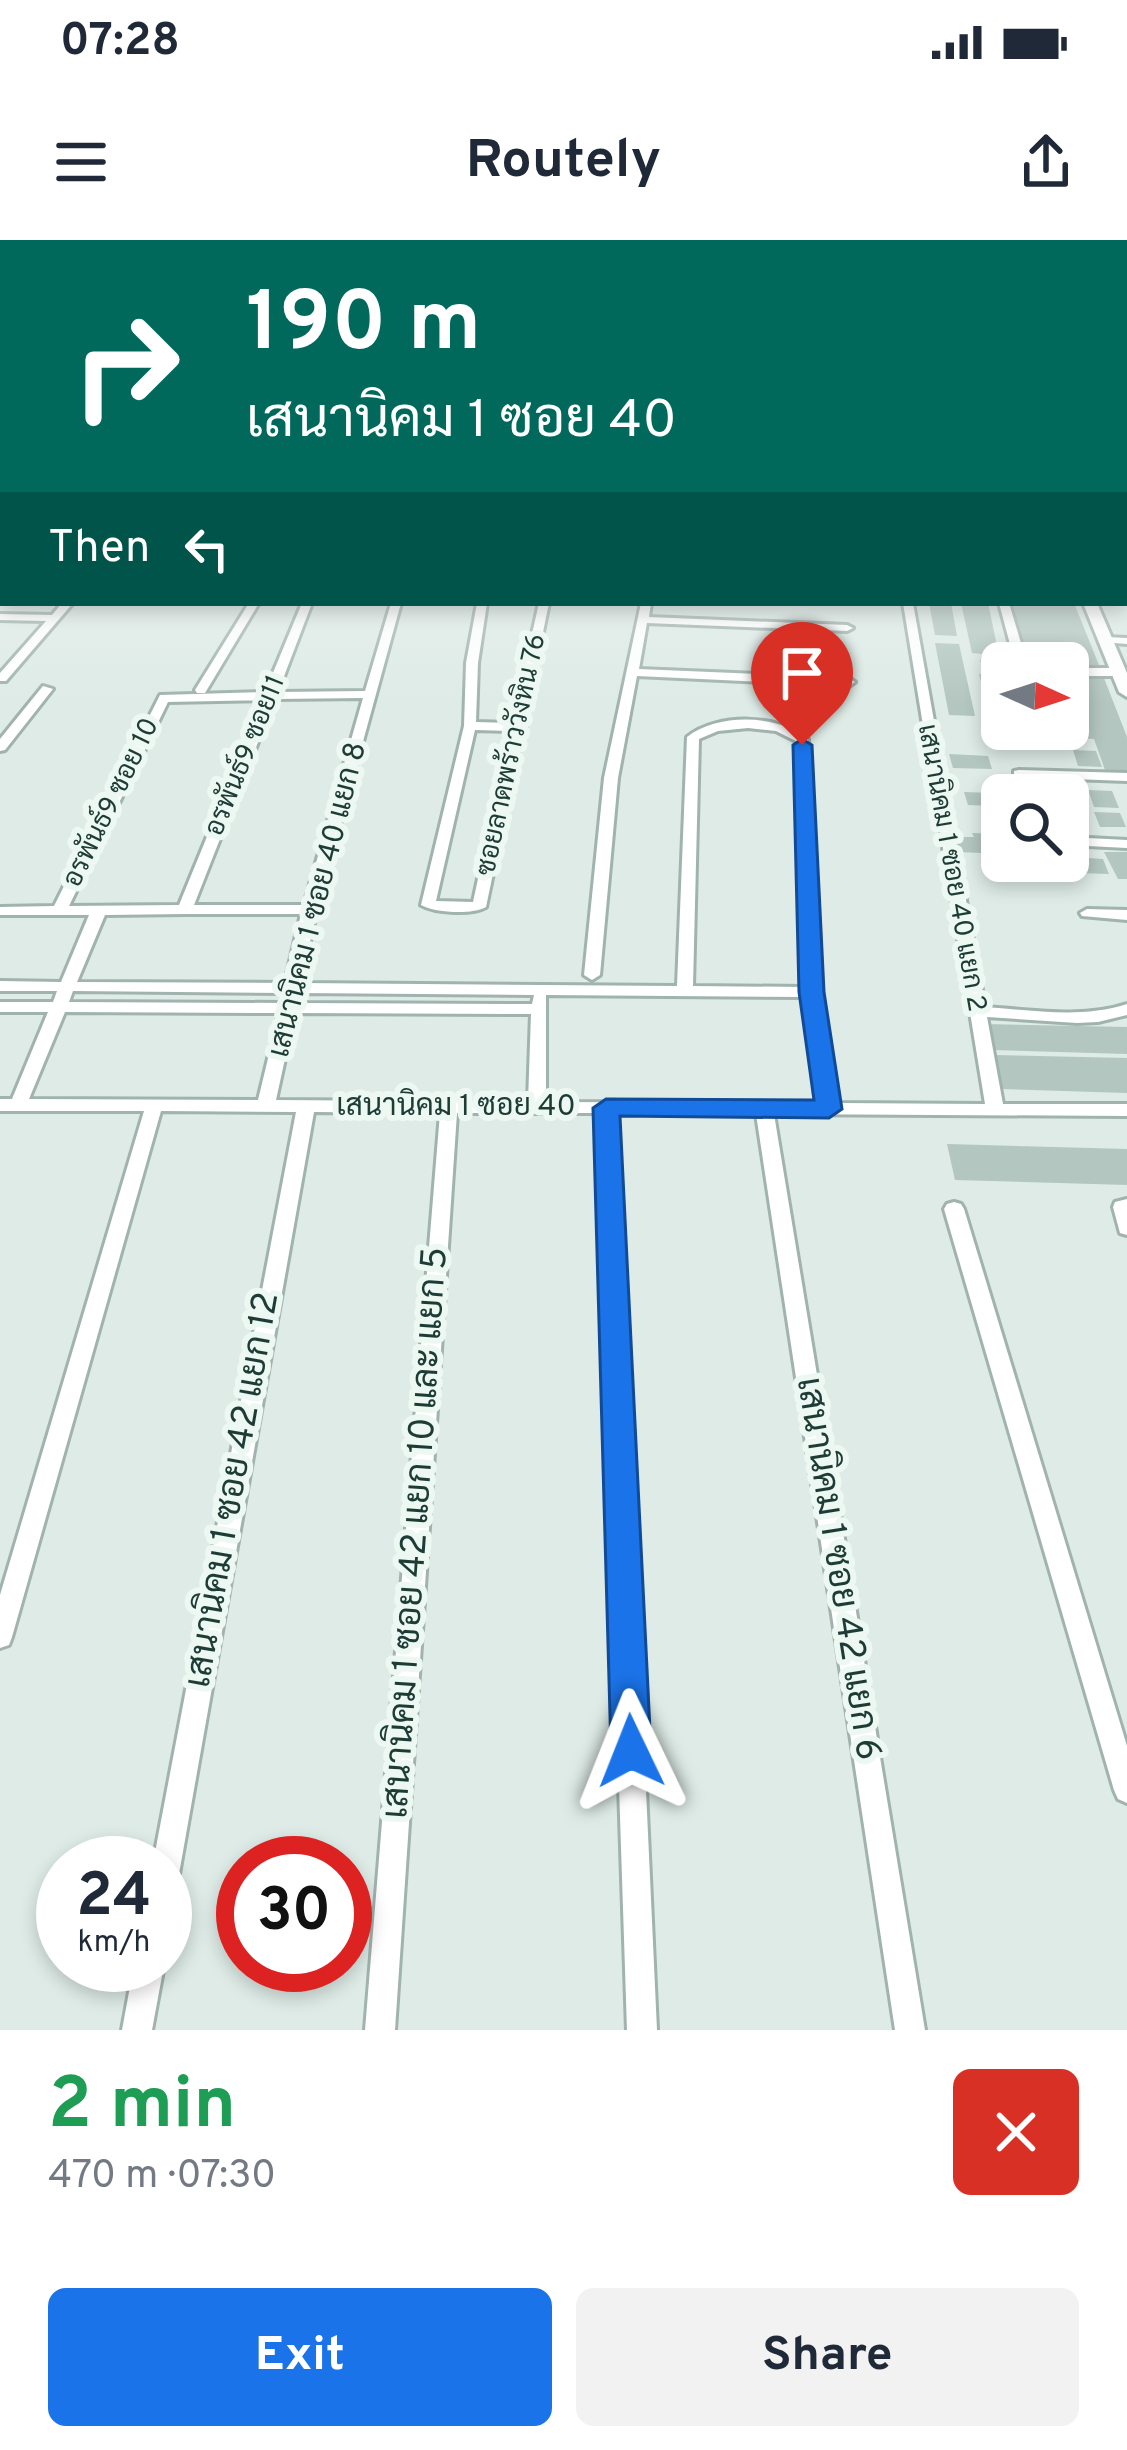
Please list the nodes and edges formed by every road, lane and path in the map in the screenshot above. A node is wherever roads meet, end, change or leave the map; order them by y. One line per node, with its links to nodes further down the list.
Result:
1 (65, 606): 12 (street)
2 (252, 606): 26 (street)
3 (306, 606): 28 (street, อรพันธ์9 ซอย11)
4 (395, 606): 29 (street, เสนานิคม 1 ซอย 40 แยก 8)
5 (482, 606): 30 (street, ซอยลาดพร้าววังหิน 76)
6 (543, 606): 31 (street, ซอยลาดพร้าววังหิน 76)
7 (646, 606): 13 (street)
8 (908, 606): 56 (street, เสนานิคม 1 ซอย 40 แยก 2)
9 (1005, 606): 17 (street)
10 (1091, 606): 15 (street)
11 (0, 617): 12 (street)
12 (55, 618): 19 (street)
13 (644, 620): 14 (street); 20 (street)
14 (847, 628)
15 (1106, 640): 16 (street); 22 (street)
16 (1127, 641)
17 (1015, 642)
18 (0, 659): 19 (street)
19 (18, 660): 23 (street)
20 (635, 671): 24 (street); 44 (street)
21 (1089, 672): 22 (street)
22 (1119, 672): 27 (street)
23 (2, 678)
24 (849, 682)
25 (47, 689): 32 (street)
26 (201, 689)
27 (1127, 692)
28 (271, 694): 29 (street); 38 (street, อรพันธ์9 ซอย 10); 40 (street, อรพันธ์9 ซอย11)
29 (373, 694): 37 (street, เสนานิคม 1 ซอย 40 แยก 8)
30 (470, 726): 31 (street); 31 (street, ซอยลาดพร้าววังหิน 76)
31 (520, 727)
32 (0, 747)
33 (1089, 776): 34 (street)
34 (1127, 777)
35 (1089, 842): 36 (street)
36 (1127, 844)
37 (310, 909): 40 (street, อรพันธ์9 ซอย 10); 47 (street, เสนานิคม 1 ซอย 40 แยก 8)
38 (58, 910): 39 (street, อรพันธ์9 ซอย 10); 41 (street, อรพันธ์9 ซอย 10)
39 (99, 910): 40 (street, อรพันธ์9 ซอย 10); 46 (street, อรพันธ์9 ซอย 10)
40 (184, 910)
41 (0, 911)
42 (1087, 913): 43 (street)
43 (1127, 915)
44 (592, 975)
45 (0, 986): 46 (street)
46 (68, 986): 47 (street); 52 (street, อรพันธ์9 ซอย 10)
47 (294, 988): 48 (street); 53 (street, เสนานิคม 1 ซอย 40 แยก 8)
48 (540, 989): 49 (street); 54 (street)
49 (685, 991): 50 (street); 50 (street)
50 (812, 992): 65 (street)
51 (0, 1007): 52 (street)
52 (59, 1007): 53 (street); 57 (street, อรพันธ์9 ซอย 10)
53 (289, 1008): 54 (street); 59 (street, เสนานิคม 1 ซอย 40 แยก 8)
54 (539, 1009): 62 (street)
55 (1127, 1009): 56 (street)
56 (976, 1011): 66 (street, เสนานิคม 1 ซอย 40 แยก 2)
57 (9, 1105): 58 (street, เสนานิคม 1 ซอย 40)
58 (154, 1106): 59 (street, เสนานิคม 1 ซอย 40); 71 (street)
59 (266, 1106): 60 (street, เสนานิคม 1 ซอย 40)
60 (306, 1107): 61 (street, เสนานิคม 1 ซอย 40); 73 (street, เสนานิคม 1 ซอย 42 แยก 12)
61 (449, 1107): 62 (street, เสนานิคม 1 ซอย 40); 76 (street, เสนานิคม 1 ซอย 42 แยก 10 และ แยก 5)
62 (537, 1108): 63 (street, เสนานิคม 1 ซอย 40)
63 (606, 1108): 64 (street, เสนานิคม 1 ซอย 40); 77 (street)
64 (764, 1108): 65 (street, เสนานิคม 1 ซอย 40); 78 (street, เสนานิคม 1 ซอย 42 แยก 6)
65 (829, 1109): 66 (street, เสนานิคม 1 ซอย 40)
66 (995, 1110): 67 (street, เสนานิคม 1 ซอย 40)
67 (1127, 1110)
68 (1127, 1206): 70 (street)
69 (954, 1209): 72 (street)
70 (1127, 1228)
71 (0, 1637)
72 (1127, 1790)
73 (172, 1836)
74 (144, 1992): 75 (street)
75 (137, 2030)
76 (380, 2030)
77 (642, 2030)
78 (910, 2030)

